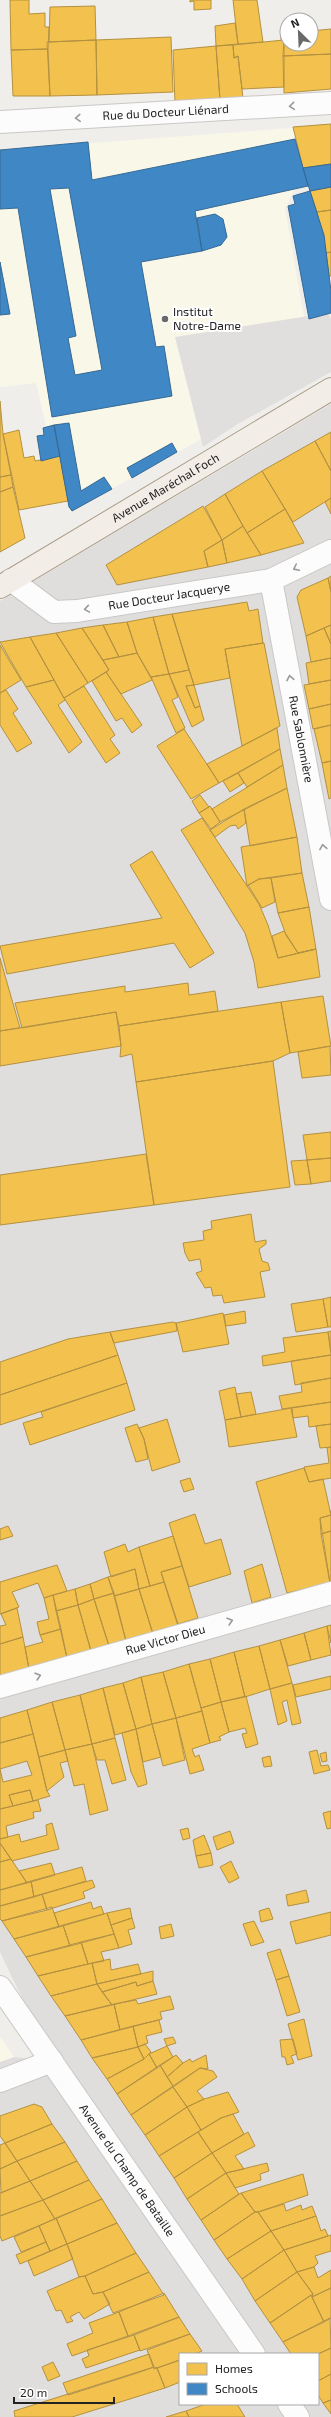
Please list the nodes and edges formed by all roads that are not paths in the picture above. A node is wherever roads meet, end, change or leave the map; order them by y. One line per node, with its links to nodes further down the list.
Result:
1 (331, 103): 2 (street, Rue du Docteur Liénard, one-way to 2)
2 (0, 122)
3 (331, 389): 6 (main road, Avenue Maréchal Foch)
4 (331, 551): 5 (street, Rue Docteur Jacquerye, one-way to 5)
5 (270, 580): 6 (street, Rue Docteur Jacquerye, one-way to 6); 7 (street, Rue Sablonnière, one-way to 5)
6 (6, 583)
7 (331, 899)
8 (331, 1592): 9 (street, Rue Victor Dieu, one-way to 8)
9 (0, 1687)
10 (0, 1987): 11 (street, Avenue du Champ de Bataille)
11 (52, 2061): 12 (street); 13 (street, Avenue du Champ de Bataille)
12 (0, 2081)
13 (253, 2353)
14 (290, 2405): 15 (street)
15 (298, 2417)

